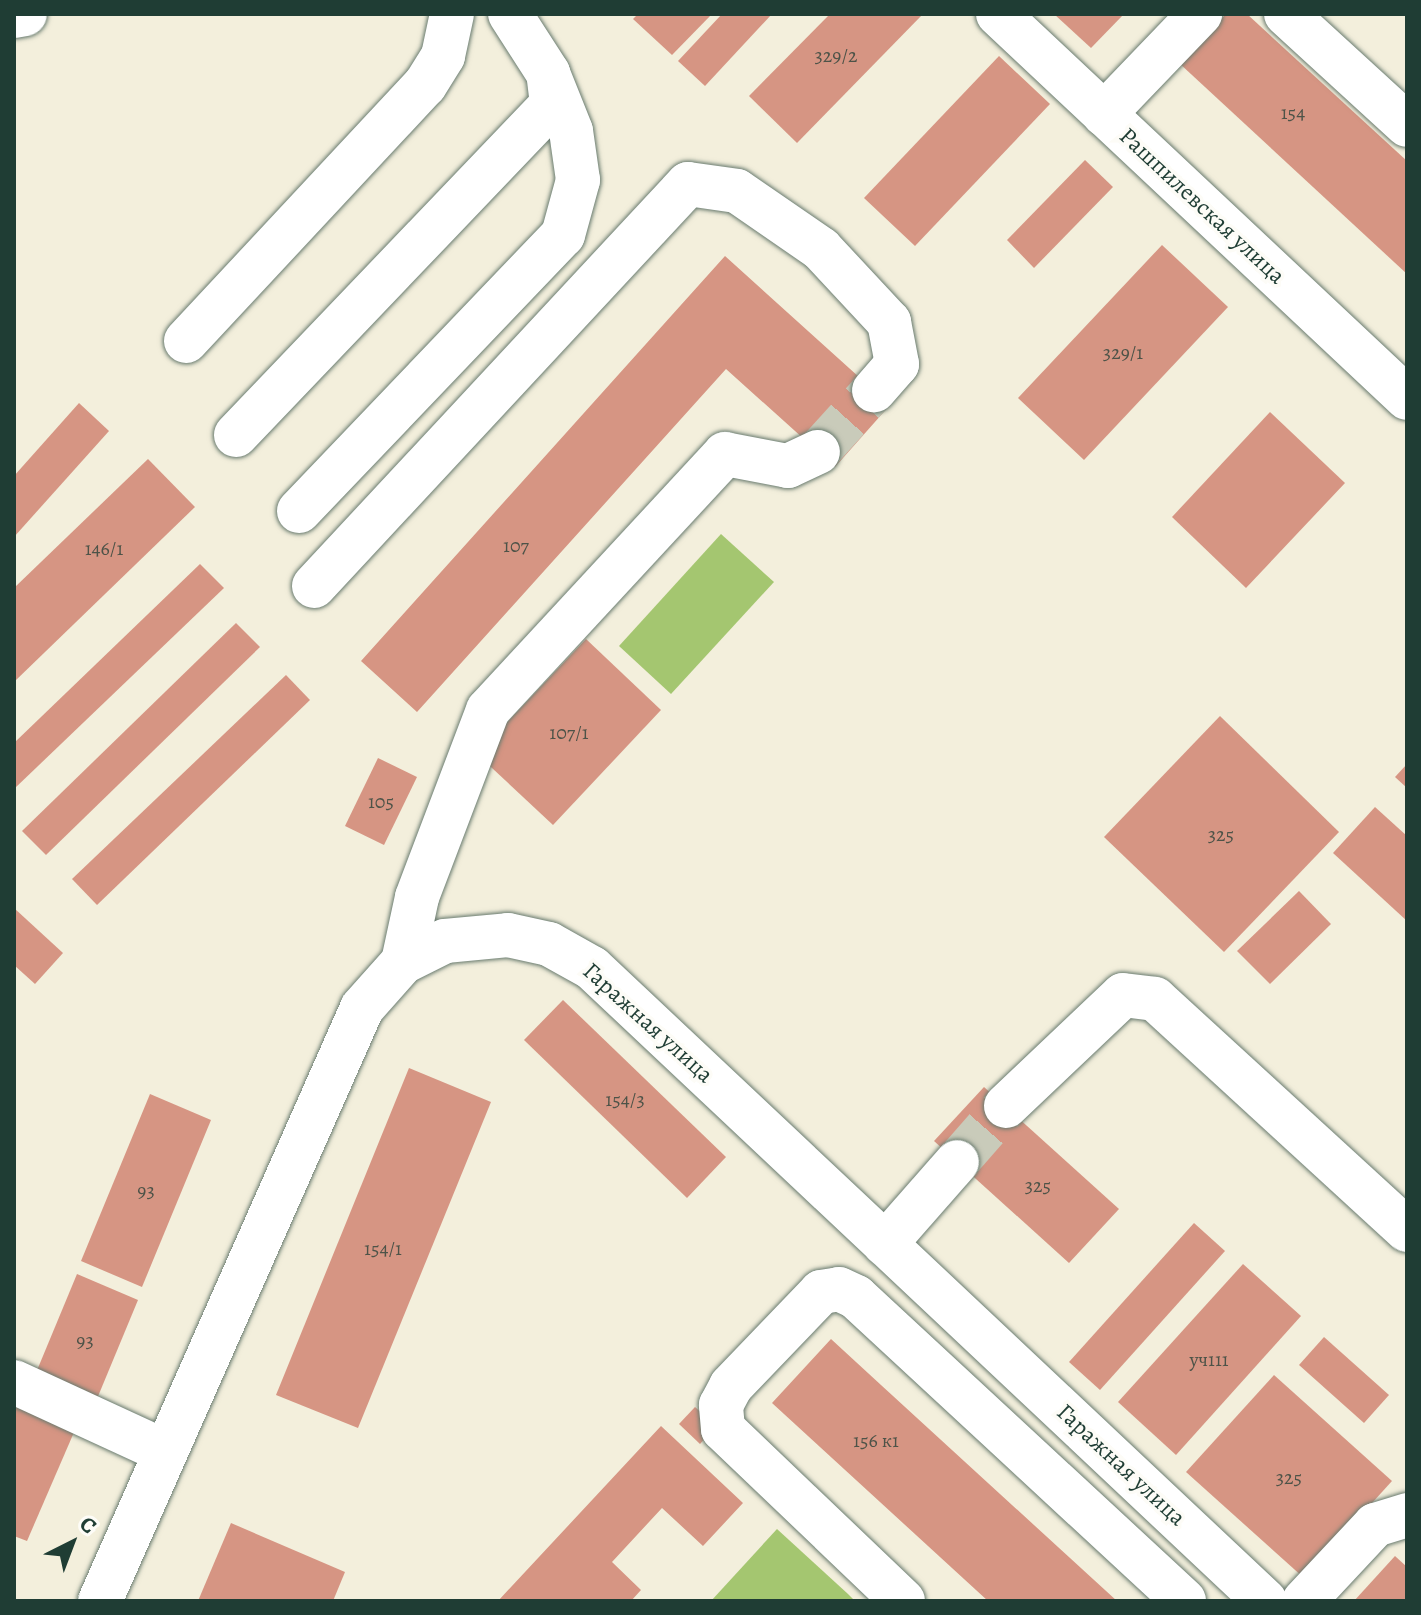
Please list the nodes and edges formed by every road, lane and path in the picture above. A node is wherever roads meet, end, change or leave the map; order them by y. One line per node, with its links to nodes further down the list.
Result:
1 (25, 14): 7 (street)
2 (452, 14): 11 (street)
3 (510, 14): 8 (street)
4 (998, 14): 9 (street, Рашпилевская улица)
5 (1200, 14): 9 (street)
6 (1286, 14): 10 (street)
7 (14, 16)
8 (548, 73): 14 (street); 16 (street)
9 (1104, 114): 13 (street, Рашпилевская улица)
10 (1407, 125)
11 (186, 341)
12 (874, 390): 17 (street)
13 (1407, 398)
14 (236, 435)
15 (818, 452): 18 (street)
16 (299, 511)
17 (314, 586)
18 (403, 962): 22 (street, Гаражная улица); 26 (street, Гаражная улица)
19 (1006, 1106): 21 (street)
20 (957, 1162): 22 (street)
21 (1407, 1230)
22 (885, 1244): 23 (street, Гаражная улица)
23 (960, 1314): 24 (street); 28 (street, Гаражная улица)
24 (921, 1356): 29 (street); 31 (street)
25 (14, 1382): 26 (street)
26 (164, 1451): 30 (street, Гаражная улица)
27 (1407, 1515): 33 (street)
28 (1220, 1558): 29 (street); 32 (street, Гаражная улица)
29 (1184, 1599)
30 (100, 1601)
31 (903, 1601)
32 (1265, 1601)
33 (1304, 1601)

